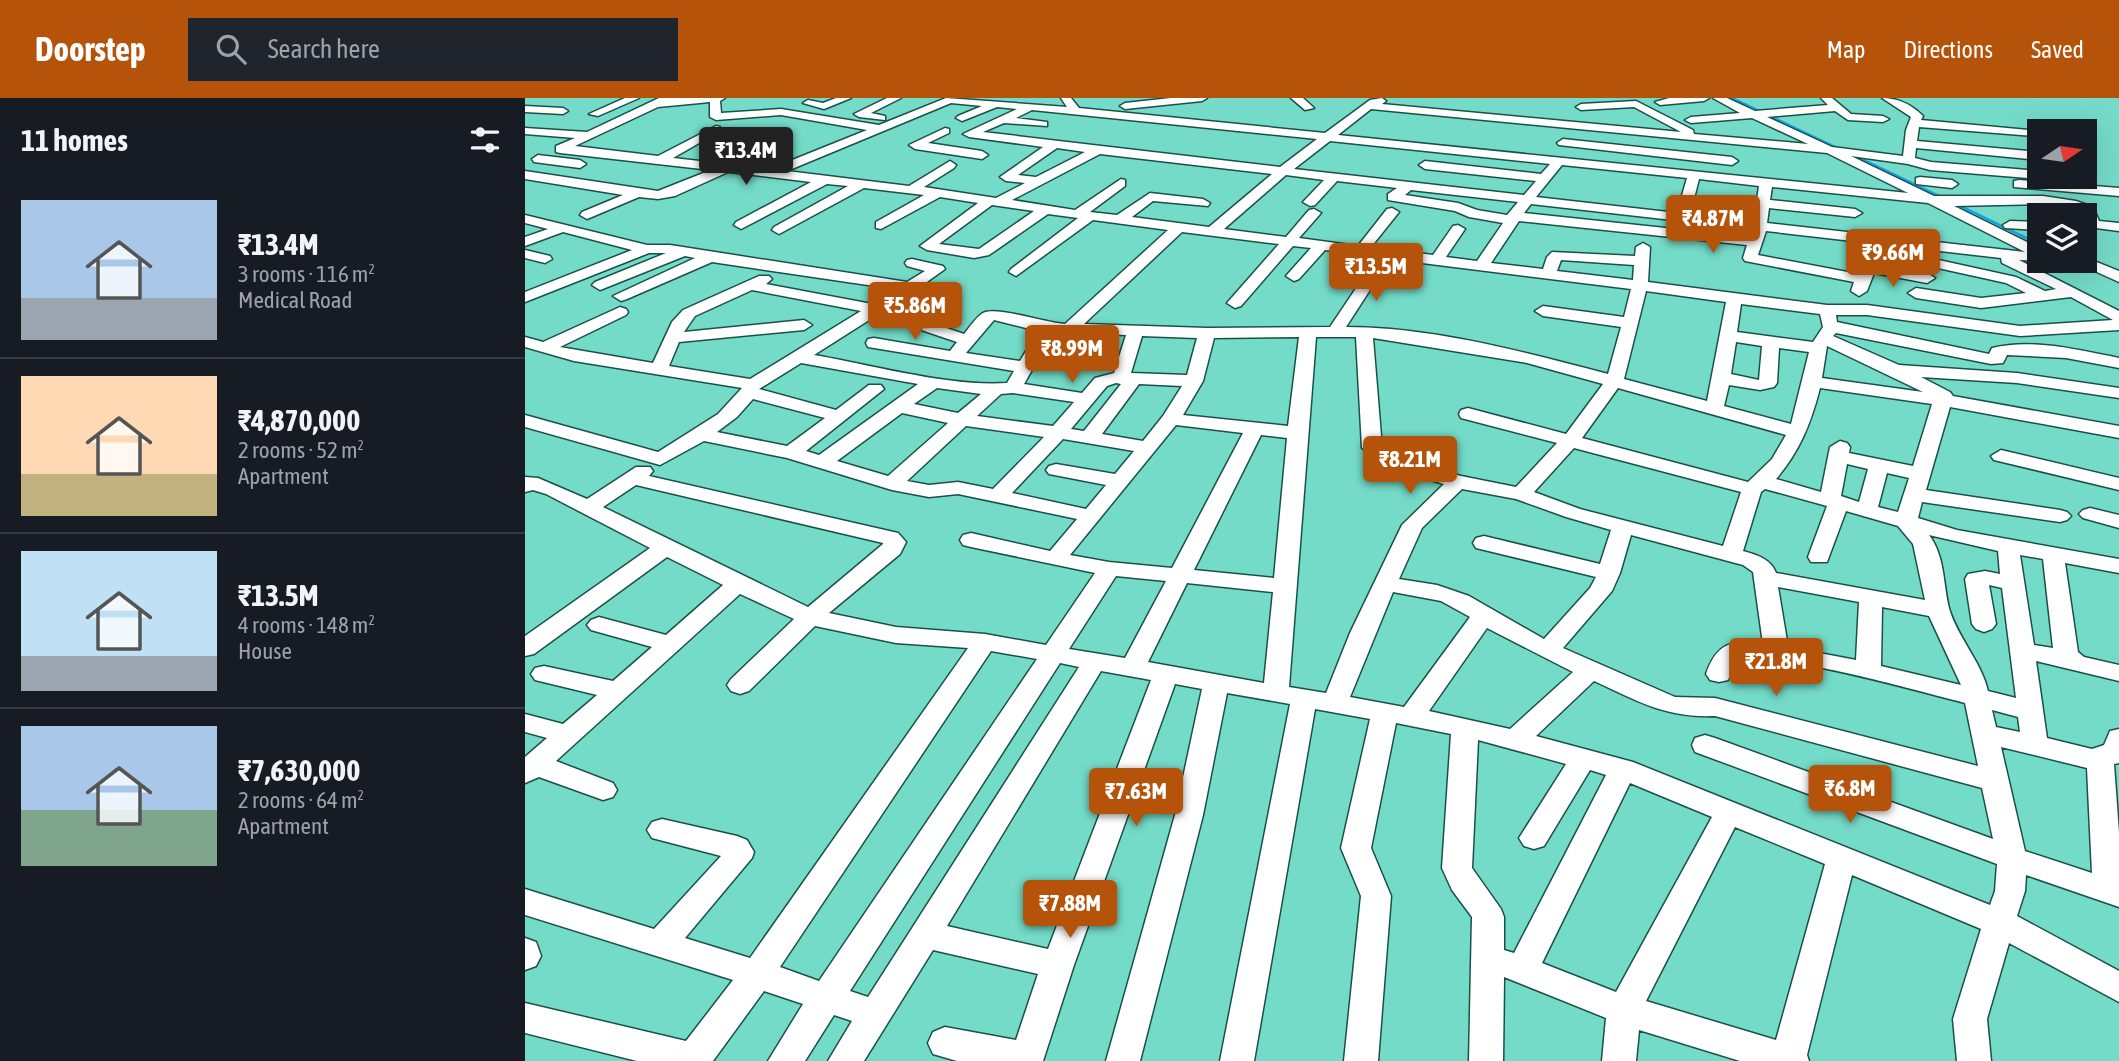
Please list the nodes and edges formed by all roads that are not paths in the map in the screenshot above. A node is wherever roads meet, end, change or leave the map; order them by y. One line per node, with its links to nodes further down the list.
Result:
1 (536, 98): 19 (street)
2 (634, 98): 33 (street)
3 (645, 98): 17 (street)
4 (717, 98): 17 (street); 42 (street)
5 (846, 98): 22 (street)
6 (896, 98): 24 (street); 42 (street)
7 (1066, 98): 31 (street)
8 (1202, 98): 18 (street)
9 (1296, 98): 26 (street)
10 (1405, 98): 20 (street)
11 (1565, 98): 29 (street)
12 (1704, 98): 21 (street)
13 (1718, 98): 34 (street)
14 (1743, 98): 32 (street)
15 (1826, 98): 27 (street)
16 (1887, 98): 45 (street)
17 (664, 100): 50 (street)
18 (1137, 101): 31 (street)
19 (525, 102)
20 (1371, 102): 37 (street); 51 (street)
21 (1660, 102)
22 (808, 103)
23 (998, 103): 24 (street); 25 (street); 36 (street)
24 (937, 105): 42 (street)
25 (1032, 106): 31 (street); 38 (street)
26 (1309, 108)
27 (1835, 108): 32 (street); 40 (street)
28 (525, 109): 30 (street)
29 (1581, 110): 41 (street); 44 (street)
30 (563, 111)
31 (1078, 111): 51 (street)
32 (1774, 112): 34 (street); 62 (street)
33 (594, 114)
34 (1754, 114): 35 (street); 61 (street)
35 (1719, 117): 39 (street); 59 (street)
36 (962, 118)
37 (1522, 119): 44 (street); 58 (street)
38 (1002, 120): 43 (street); 49 (street)
39 (1691, 120)
40 (1885, 120)
41 (1670, 121): 65 (street)
42 (888, 124): 47 (street); 52 (street)
43 (1043, 124)
44 (1573, 124): 55 (street); 65 (street)
45 (1909, 127): 48 (street); 56 (street)
46 (525, 131): 50 (street)
47 (945, 131): 49 (street); 63 (street)
48 (2027, 133)
49 (969, 134): 57 (street)
50 (590, 135): 60 (street)
51 (1329, 137): 58 (street); 67 (street)
52 (854, 138): 53 (street); 83 (street)
53 (889, 142)
54 (1096, 144): 57 (street); 80 (street); 90 (street)
55 (1563, 144): 65 (street); 70 (street)
56 (1911, 144): 64 (street); 69 (street)
57 (1055, 145): 90 (street)
58 (1499, 145): 70 (street)
59 (1778, 145): 65 (street); 76 (street)
60 (561, 148): 66 (street); 68 (street)
61 (1839, 151): 62 (street); 76 (street); 107 (street)
62 (1863, 154): 69 (street); 91 (street)
63 (982, 155)
64 (2027, 155)
65 (1697, 157): 70 (street); 71 (street); 94 (street); 117 (street)
66 (538, 159): 73 (street); 78 (street)
67 (1299, 159): 79 (street); 80 (street)
68 (660, 160): 72 (street); 72 (street)
69 (1909, 160): 81 (street)
70 (1557, 161): 87 (street)
71 (1732, 161)
72 (681, 163): 77 (street)
73 (525, 164)
74 (950, 165): 98 (street)
75 (1425, 165): 87 (street)
76 (1792, 166): 94 (street); 100 (street)
77 (726, 168): 83 (street); 86 (street)
78 (624, 169)
79 (1334, 170): 80 (street); 97 (street); 138 (street)
80 (1283, 171): 134 (street)
81 (2001, 172): 84 (street); 99 (street)
82 (653, 173): 86 (street)
83 (771, 173): 88 (street)
84 (2027, 174)
85 (525, 176): 101 (street)
86 (703, 178): 101 (street)
87 (1544, 178): 105 (street)
88 (824, 180): 95 (street); 123 (street)
89 (2097, 180): 92 (street)
90 (1038, 181): 106 (street)
91 (1920, 181): 96 (street); 107 (street)
92 (2119, 182)
93 (1121, 183): 115 (street)
94 (1766, 183): 109 (street)
95 (862, 184): 98 (street); 132 (street)
96 (1952, 184)
97 (1409, 186): 105 (street); 118 (street)
98 (911, 190): 102 (street)
99 (2119, 191)
100 (1856, 192): 103 (street); 113 (street)
101 (637, 193): 114 (street)
102 (938, 193): 106 (street); 124 (street)
103 (1912, 198): 107 (street); 116 (street)
104 (1178, 200): 108 (street); 120 (street); 121 (street)
105 (1530, 200): 117 (street); 118 (street)
106 (995, 201): 111 (street); 111 (street)
107 (1950, 201): 110 (street); 125 (street); 145 (street)
108 (1203, 203)
109 (1762, 203): 113 (street); 127 (street)
110 (2054, 203)
111 (1046, 209): 115 (street)
112 (1392, 212): 146 (street)
113 (1855, 213): 136 (street)
114 (587, 215)
115 (1084, 215): 120 (street); 163 (street)
116 (1913, 215)
117 (1682, 217): 127 (street)
118 (1512, 218): 139 (street); 158 (street)
119 (525, 219): 129 (street)
120 (1120, 220): 121 (street)
121 (1149, 224): 130 (street)
122 (2097, 224): 128 (street)
123 (741, 225)
124 (881, 225)
125 (2010, 225): 126 (street); 135 (street)
126 (2027, 226)
127 (1760, 227): 136 (street); 139 (street)
128 (2119, 227)
129 (562, 228): 140 (street); 144 (street)
130 (1178, 228): 134 (street); 192 (street)
131 (1458, 229): 155 (street)
132 (779, 230)
133 (1944, 230): 143 (street)
134 (1213, 231): 138 (street)
135 (2027, 233)
136 (1861, 237): 143 (street)
137 (2097, 238): 141 (street)
138 (1286, 242): 142 (street); 181 (street)
139 (1755, 242): 168 (street)
140 (525, 243)
141 (2101, 245)
142 (1321, 246): 146 (street); 166 (street)
143 (1944, 247): 148 (street); 162 (street)
144 (647, 248): 147 (street); 178 (street)
145 (2027, 249)
146 (1361, 251): 150 (street)
147 (683, 252): 153 (street); 169 (street)
148 (1992, 253): 152 (street); 173 (street)
149 (525, 254): 154 (street)
150 (1386, 254): 155 (street); 195 (street)
151 (1642, 254): 165 (street); 172 (street)
152 (2027, 255)
153 (710, 257): 161 (street); 205 (street)
154 (545, 259)
155 (1437, 260): 158 (street)
156 (912, 263): 171 (street)
157 (2097, 263): 159 (street)
158 (1481, 266): 165 (street)
159 (2119, 266)
160 (2097, 267): 167 (street)
161 (785, 269): 164 (street); 170 (street)
162 (1930, 271): 168 (street); 176 (street); 177 (street)
163 (1016, 272)
164 (826, 274): 171 (street); 174 (street)
165 (1549, 274): 172 (street)
166 (1294, 276)
167 (2119, 277)
168 (1862, 279): 183 (street)
169 (600, 285)
170 (750, 285): 174 (street); 200 (street)
171 (911, 286): 175 (street); 182 (street)
172 (1640, 286): 179 (street); 187 (street)
173 (2073, 292): 177 (street); 186 (street)
174 (786, 293): 182 (street)
175 (951, 293)
176 (1916, 293): 180 (street); 185 (street)
177 (2044, 296): 180 (street)
178 (525, 297)
179 (1734, 298): 193 (street); 199 (street)
180 (1971, 302): 189 (street)
181 (1235, 303)
182 (875, 309): 201 (street); 206 (street)
183 (1857, 309): 185 (street); 193 (street)
184 (1543, 312): 187 (street)
185 (1908, 315): 189 (street)
186 (2119, 317)
187 (1629, 323): 215 (street)
188 (804, 325): 200 (street)
189 (1971, 325): 190 (street)
190 (2119, 325)
191 (1048, 328): 192 (street); 201 (street); 209 (street)
192 (1068, 330): 194 (street)
193 (1825, 330): 203 (street); 208 (street); 211 (street); 218 (street)
194 (1135, 332): 197 (street); 214 (street)
195 (1335, 332): 196 (street); 198 (street)
196 (1364, 332): 215 (street); 244 (street)
197 (1207, 333): 198 (street); 216 (street)
198 (1308, 333): 238 (street)
199 (1728, 335): 203 (street); 213 (street)
200 (672, 338): 210 (street)
201 (968, 340): 207 (street)
202 (525, 342): 205 (street)
203 (1771, 342): 213 (street)
204 (874, 343): 207 (street)
205 (544, 348): 210 (street)
206 (799, 357): 217 (street); 219 (street)
207 (954, 357): 209 (street)
208 (2119, 363)
209 (1026, 367): 221 (street)
210 (659, 369): 219 (street)
211 (1893, 370): 212 (street); 224 (street)
212 (1977, 374): 222 (street); 225 (street)
213 (1722, 378): 227 (street)
214 (1127, 379): 216 (street); 223 (street); 240 (street)
215 (1615, 380): 227 (street); 241 (street)
216 (1194, 381): 230 (street)
217 (933, 382): 221 (street); 226 (street)
218 (1812, 382): 224 (street); 235 (street)
219 (751, 388): 229 (street); 239 (street)
220 (875, 389): 229 (street)
221 (1004, 389): 223 (street); 231 (street)
222 (2119, 393)
223 (1087, 398): 237 (street)
224 (1945, 400): 225 (street); 259 (street)
225 (1983, 406): 233 (street)
226 (901, 407): 231 (street); 248 (street)
227 (1714, 409): 235 (street)
228 (1468, 414): 241 (street)
229 (839, 416): 245 (street)
230 (1171, 419): 234 (street); 243 (street)
231 (963, 420): 237 (street); 258 (street)
232 (525, 421): 247 (street)
233 (2094, 426): 236 (street); 242 (street)
234 (1255, 427): 238 (street); 284 (street)
235 (1798, 432): 261 (street)
236 (2119, 432)
237 (1058, 433): 240 (street); 263 (street)
238 (1297, 433): 289 (street)
239 (701, 435): 245 (street); 247 (street)
240 (1089, 438): 243 (street)
241 (1571, 440): 261 (street); 262 (street)
242 (2119, 445)
243 (1149, 448): 254 (street)
244 (1372, 448)
245 (791, 453): 248 (street)
246 (2001, 456): 255 (street)
247 (660, 459): 253 (street)
248 (821, 463): 258 (street)
249 (1879, 465): 259 (street); 264 (street); 266 (street)
250 (1410, 468): 256 (street)
251 (2119, 469): 255 (street)
252 (1056, 470): 254 (street)
253 (632, 478): 265 (street); 293 (street)
254 (1119, 481): 268 (street)
255 (2067, 481): 260 (street)
256 (1458, 482): 262 (street); 288 (street)
257 (527, 483): 265 (street)
258 (892, 484): 263 (street)
259 (1918, 484): 269 (street); 270 (street)
260 (2119, 484)
261 (1757, 486): 264 (street); 278 (street)
262 (1521, 494): 272 (street)
263 (997, 497): 268 (street)
264 (1835, 501): 266 (street); 279 (street)
265 (587, 508): 276 (street)
266 (1867, 510): 270 (street)
267 (2090, 514): 271 (street)
268 (1091, 516): 280 (street)
269 (2060, 516)
270 (1906, 521): 275 (street); 291 (street)
271 (2119, 522)
272 (1622, 527): 278 (street); 283 (street)
273 (971, 540): 280 (street)
274 (1484, 543): 283 (street)
275 (2008, 546): 277 (street); 286 (street)
276 (664, 548): 287 (street); 298 (street)
277 (2053, 554): 281 (street); 303 (street)
278 (1731, 555): 285 (street)
279 (1819, 556)
280 (1055, 559): 282 (street)
281 (2119, 566)
282 (1109, 569): 284 (street); 302 (street)
283 (1609, 573): 299 (street)
284 (1181, 574): 289 (street); 305 (street)
285 (1767, 578): 290 (street); 301 (street)
286 (2013, 583): 294 (street); 300 (street)
287 (739, 584): 293 (street); 297 (street)
288 (1384, 584): 292 (street); 316 (street)
289 (1286, 586): 316 (street)
290 (1871, 597): 291 (street); 307 (street)
291 (1938, 610): 315 (street)
292 (1483, 616): 299 (street); 318 (street)
293 (810, 617): 296 (street); 313 (street)
294 (1984, 624)
295 (599, 625): 297 (street)
296 (985, 642): 302 (street); 348 (street)
297 (670, 644): 314 (street)
298 (525, 648)
299 (1547, 651): 306 (street)
300 (2022, 651): 303 (street); 317 (street)
301 (1777, 653): 307 (street); 311 (street)
302 (1054, 654): 304 (street); 327 (street)
303 (2070, 659): 308 (street)
304 (1095, 662): 305 (street); 328 (street)
305 (1133, 668): 310 (street)
306 (1591, 670): 324 (street); 333 (street)
307 (1868, 672): 315 (street)
308 (2119, 673)
309 (544, 674): 314 (street)
310 (1166, 674): 312 (street); 346 (street)
311 (1719, 674)
312 (1216, 682): 316 (street); 359 (street)
313 (740, 685)
314 (618, 691): 322 (street)
315 (1977, 698): 317 (street); 321 (street)
316 (1305, 700): 318 (street); 360 (street)
317 (2030, 711): 326 (street)
318 (1398, 714): 320 (street); 361 (street)
319 (525, 723): 322 (street)
320 (1465, 727): 324 (street); 345 (street)
321 (1985, 734): 326 (street); 333 (street)
322 (568, 735): 330 (street)
323 (2119, 738): 332 (street)
324 (1515, 740): 329 (street)
325 (1705, 745): 339 (street)
326 (2035, 745): 332 (street)
327 (992, 749): 328 (street); 350 (street)
328 (1032, 758): 343 (street)
329 (1584, 758): 331 (street); 337 (street)
330 (530, 769): 334 (street)
331 (1623, 769): 335 (street); 347 (street)
332 (2106, 779): 340 (street)
333 (1995, 781): 339 (street)
334 (603, 790)
335 (1729, 811): 338 (street); 351 (street)
336 (662, 830): 344 (street)
337 (1534, 838)
338 (1842, 856): 342 (street); 364 (street)
339 (2012, 858): 340 (street); 342 (street)
340 (2114, 893)
341 (525, 902): 344 (street)
342 (2001, 923): 349 (street); 365 (street)
343 (926, 935): 346 (street); 352 (street)
344 (660, 944): 348 (street)
345 (1488, 958): 347 (street); 362 (street)
346 (1058, 965): 356 (street)
347 (1523, 970): 351 (street)
348 (757, 974): 350 (street); 355 (street)
349 (2119, 988)
350 (826, 999): 352 (street); 357 (street)
351 (1624, 1010): 363 (street); 364 (street)
352 (875, 1014): 358 (street)
353 (525, 1018): 355 (street)
354 (945, 1043): 356 (street)
355 (693, 1060)
356 (1027, 1060)
357 (785, 1061)
358 (845, 1061)
359 (1123, 1061)
360 (1237, 1061)
361 (1361, 1061)
362 (1486, 1061)
363 (1619, 1061)
364 (1789, 1061)
365 (1975, 1061)

